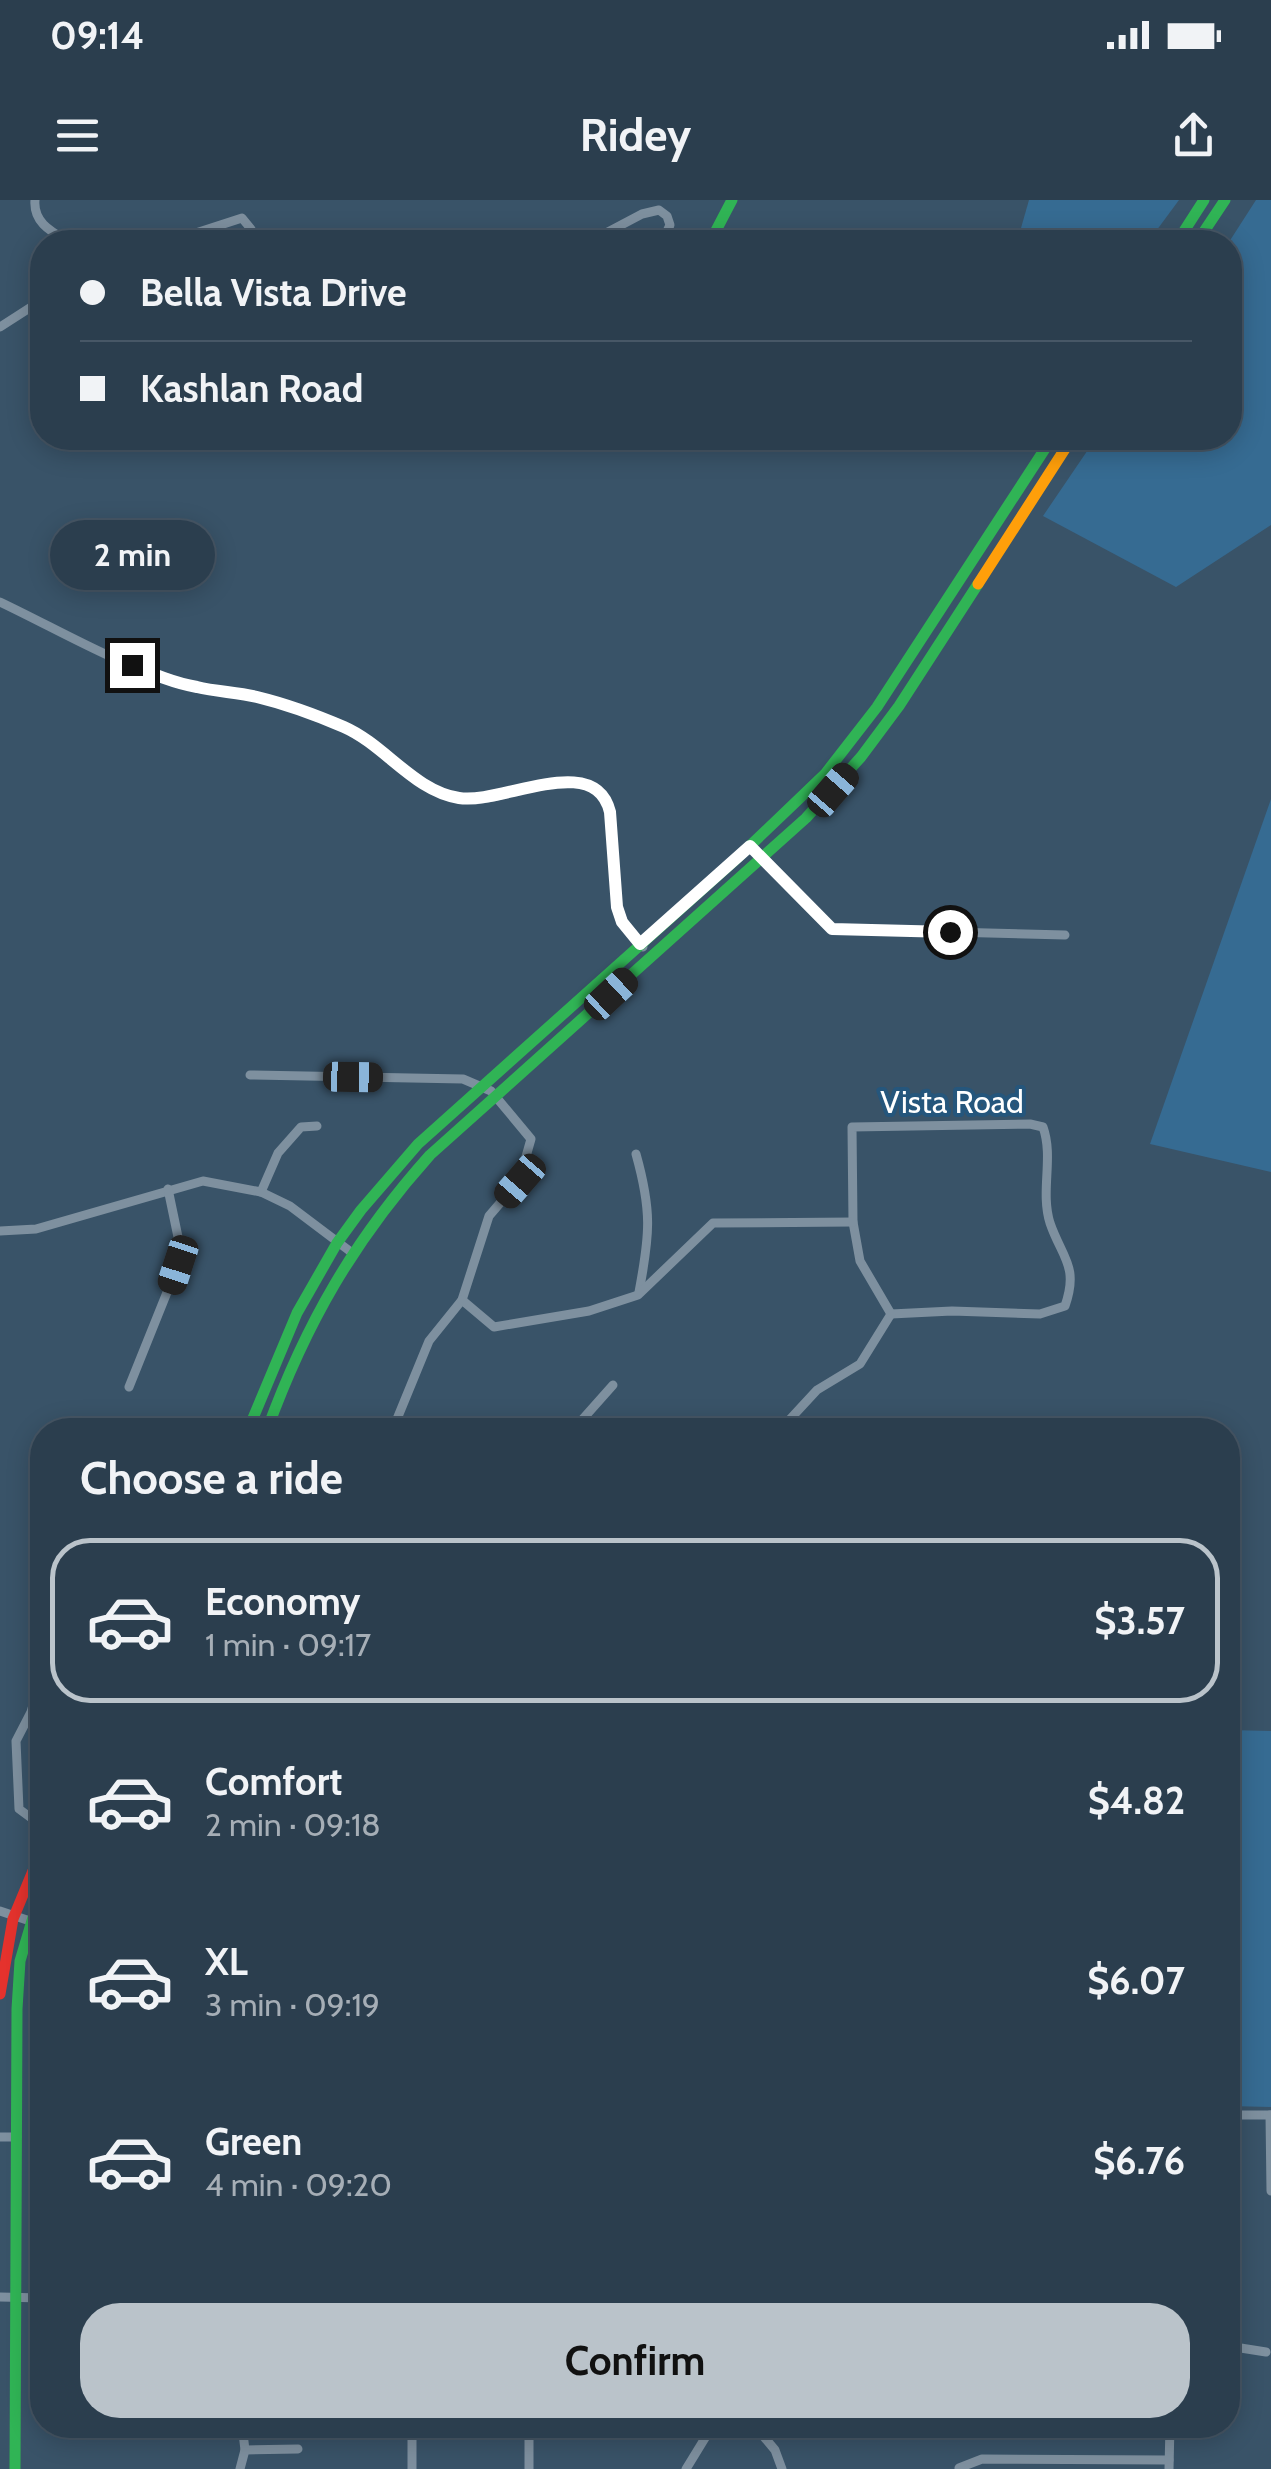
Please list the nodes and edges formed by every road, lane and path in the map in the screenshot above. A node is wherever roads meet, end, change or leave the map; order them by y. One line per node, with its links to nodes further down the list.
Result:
1 (35, 200): 5 (street)
2 (732, 200): 10 (main road)
3 (1204, 200): 11 (main road)
4 (1224, 200): 12 (main road)
5 (52, 230)
6 (205, 230): 7 (street)
7 (251, 230)
8 (612, 230): 9 (street)
9 (667, 230)
10 (716, 230)
11 (1185, 230)
12 (1205, 230)
13 (30, 308): 14 (street)
14 (0, 328)
15 (1044, 450): 18 (main road)
16 (1064, 450): 19 (main road)
17 (0, 602): 21 (street)
18 (750, 846): 19 (street); 21 (main road)
19 (762, 858): 20 (street); 22 (main road)
20 (1064, 934)
21 (640, 944): 22 (street); 24 (main road)
22 (651, 958): 24 (main road)
23 (250, 1075): 24 (street)
24 (489, 1092): 31 (main road); 32 (main road); 34 (street)
25 (317, 1126): 28 (street)
26 (636, 1154): 33 (street)
27 (168, 1189): 28 (street); 30 (street); 37 (street)
28 (261, 1192): 31 (street)
29 (854, 1222): 33 (street); 35 (street, Vista Road); 35 (street, Vista Road)
30 (0, 1231)
31 (336, 1240): 32 (street); 38 (main road)
32 (351, 1252): 39 (main road)
33 (638, 1295): 34 (street)
34 (462, 1300): 40 (street)
35 (891, 1314): 42 (street)
36 (613, 1385): 41 (street)
37 (129, 1387)
38 (253, 1418)
39 (271, 1418)
40 (396, 1418)
41 (584, 1418)
42 (791, 1418)
43 (30, 1714): 44 (street)
44 (30, 1817)
45 (30, 1877): 47 (main road)
46 (0, 1911): 47 (street)
47 (14, 1914): 48 (street); 50 (main road)
48 (30, 1921)
49 (30, 1937): 54 (main road)
50 (0, 1994)
51 (1240, 2115): 52 (street)
52 (1271, 2115): 55 (street)
53 (0, 2137): 54 (street)
54 (17, 2137): 57 (main road)
55 (1271, 2191)
56 (0, 2297): 57 (street)
57 (17, 2297): 58 (street); 71 (main road)
58 (30, 2298)
59 (1240, 2348): 60 (street)
60 (1266, 2352)
61 (244, 2438): 68 (street)
62 (412, 2438): 73 (street)
63 (529, 2438): 74 (street)
64 (705, 2438): 75 (street)
65 (765, 2438): 76 (street)
66 (1170, 2438): 69 (street)
67 (298, 2449): 68 (street)
68 (245, 2450): 72 (street)
69 (1169, 2464): 70 (street)
70 (959, 2468)
71 (15, 2469)
72 (240, 2469)
73 (412, 2469)
74 (529, 2469)
75 (686, 2469)
76 (782, 2469)

